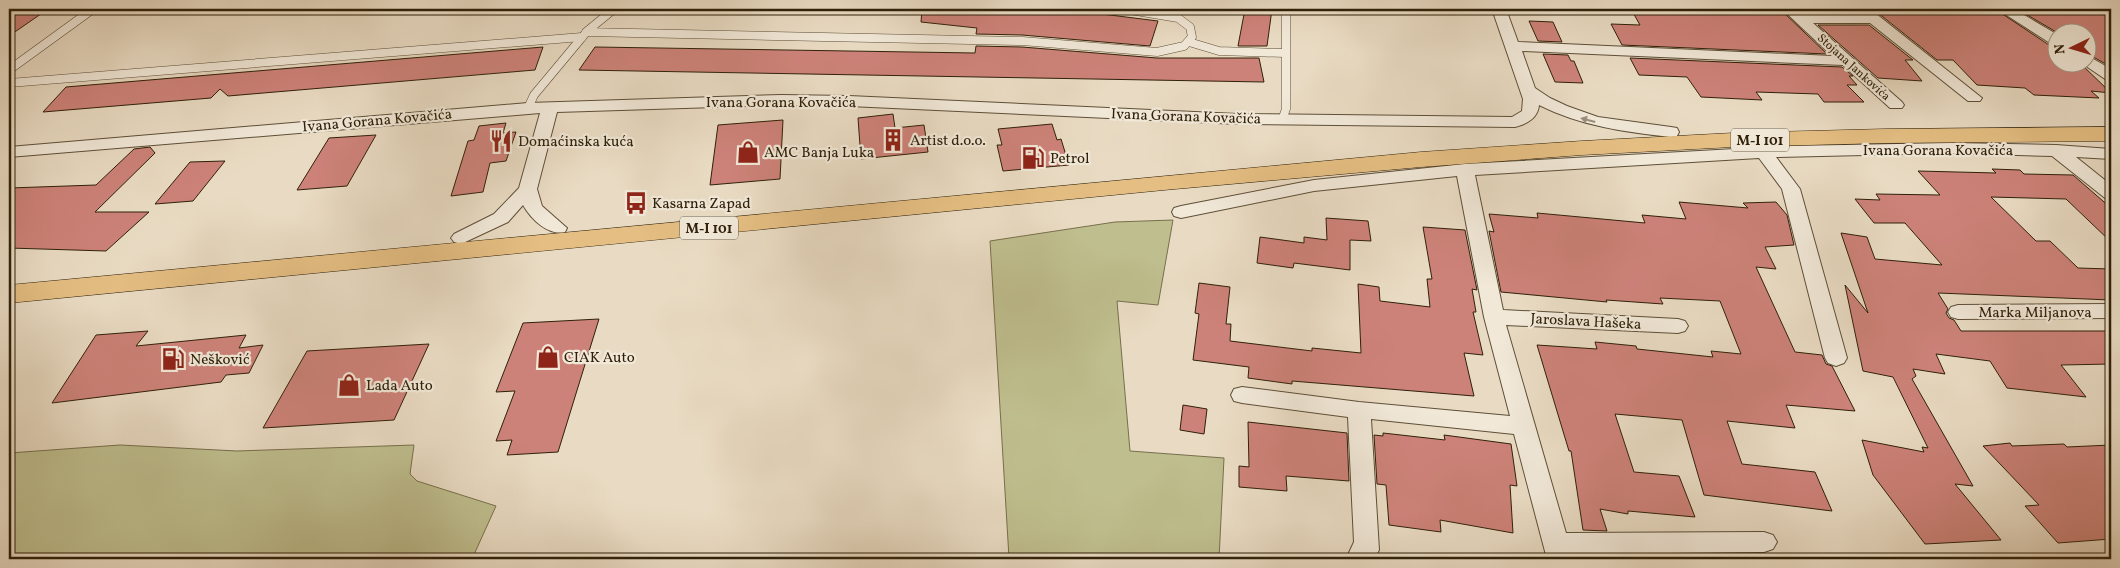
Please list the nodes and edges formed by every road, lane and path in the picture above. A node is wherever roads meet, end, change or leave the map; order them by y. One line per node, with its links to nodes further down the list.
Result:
1 (93, 9): 17 (lane)
2 (614, 9): 10 (lane)
3 (1124, 9): 12 (lane)
4 (1286, 9): 14 (lane)
5 (1499, 9): 13 (street)
6 (1861, 9): 9 (street)
7 (2004, 9): 11 (street)
8 (1794, 13): 9 (street); 15 (street, Stojana Jankovića)
9 (1874, 19): 21 (street)
10 (584, 35): 12 (lane); 19 (lane); 24 (lane)
11 (2048, 36)
12 (1189, 42): 14 (lane)
13 (1511, 46): 15 (street); 20 (street)
14 (1284, 53): 25 (lane)
15 (1848, 61): 22 (street, Stojana Jankovića)
16 (2098, 68): 18 (street)
17 (9, 70)
18 (2111, 76)
19 (9, 83)
20 (1527, 90): 25 (street, Ivana Gorana Kovačića); 27 (street, one-way to 20)
21 (1974, 98)
22 (1896, 105)
23 (550, 107): 24 (street, Ivana Gorana Kovačića); 25 (street, Ivana Gorana Kovačića); 34 (street)
24 (528, 108): 30 (street, Ivana Gorana Kovačića)
25 (1282, 120)
26 (2111, 123): 27 (main road, M-I 101)
27 (1671, 132): 37 (main road, M-I 101)
28 (2111, 134): 40 (main road, M-I 101)
29 (2056, 150): 31 (street, Ivana Gorana Kovačića); 32 (street, Ivana Gorana Kovačića); 35 (street)
30 (9, 152)
31 (1764, 153): 33 (street, Ivana Gorana Kovačića); 45 (street)
32 (2111, 154)
33 (1465, 169): 36 (street, Ivana Gorana Kovačića); 43 (street)
34 (528, 189): 37 (street); 38 (street)
35 (2111, 194)
36 (1181, 212)
37 (558, 228): 38 (main road, M-I 101)
38 (461, 238): 39 (main road, M-I 101)
39 (9, 278)
40 (9, 294)
41 (2111, 311): 42 (street, Marka Miljanova)
42 (1958, 312)
43 (1494, 316): 44 (street, Jaroslava Hašeka); 48 (street)
44 (1678, 326)
45 (1836, 358)
46 (1242, 395): 47 (street)
47 (1359, 410): 48 (street); 51 (street)
48 (1524, 426): 50 (street)
49 (1764, 542): 50 (street)
50 (1558, 552)
51 (1359, 559)

